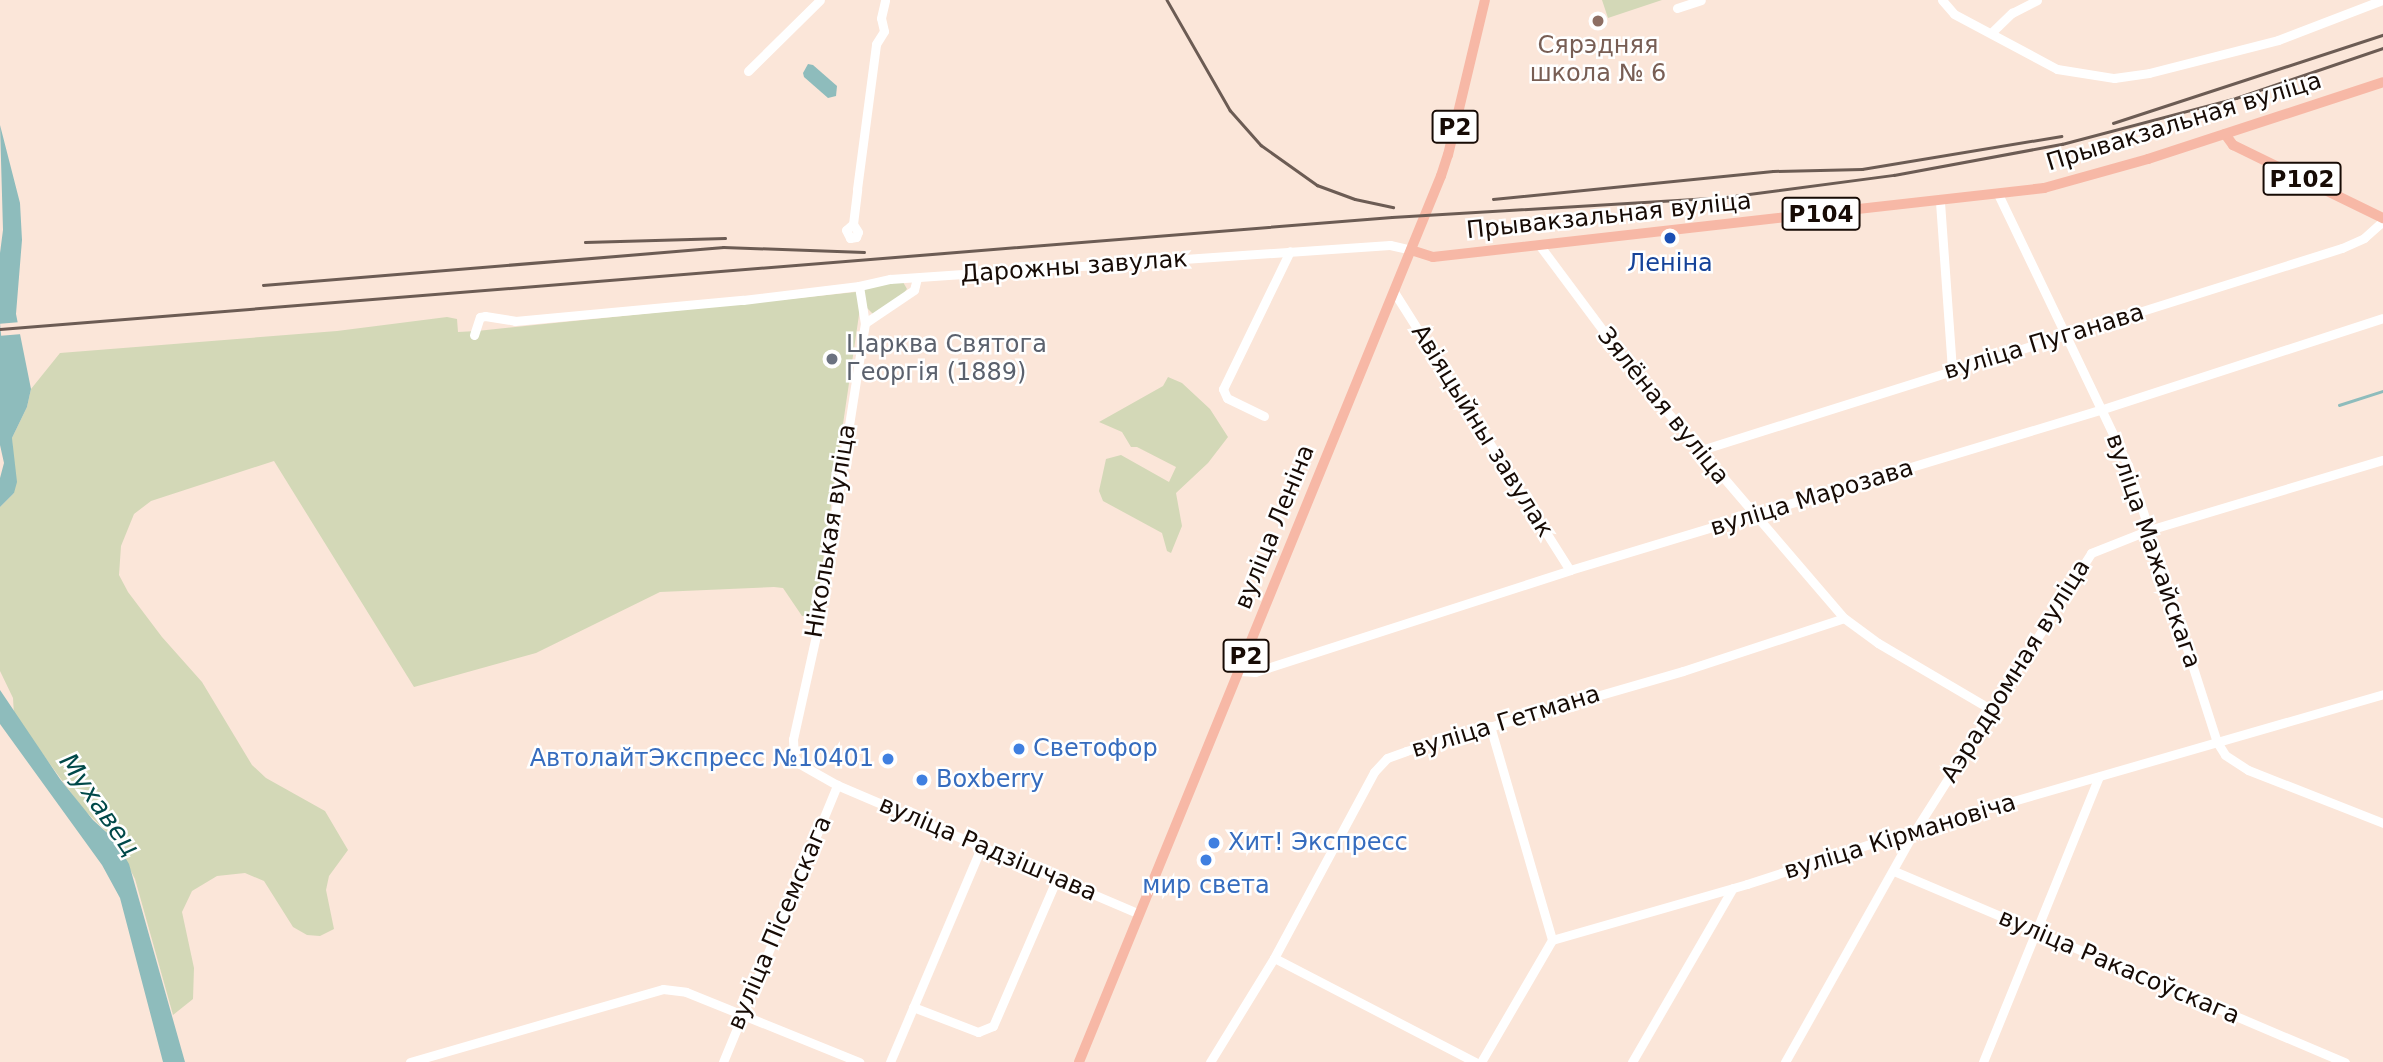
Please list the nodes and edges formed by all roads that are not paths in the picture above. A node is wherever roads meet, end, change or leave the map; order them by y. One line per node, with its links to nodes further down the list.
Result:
1 (820, 0): 10 (street)
2 (886, 0): 16 (street)
3 (1485, 0): 18 (main road, вуліца Леніна / Р2)
4 (1701, 0): 8 (street)
5 (1942, 0): 9 (street)
6 (2037, 0): 9 (street)
7 (2382, 0): 9 (street)
8 (1677, 8)
9 (1992, 33)
10 (748, 71)
11 (2383, 82): 12 (main road, Прывакзальная вуліца / Р104)
12 (2225, 134): 13 (main road, Прывакзальная вуліца / Р104); 15 (main road, Р102)
13 (1998, 194): 14 (main road, Прывакзальная вуліца / Р104); 26 (street, вуліца Мажайскага)
14 (1940, 202): 17 (main road, Прывакзальная вуліца / Р104); 27 (street)
15 (2383, 220): 26 (street, вуліца Пуганава)
16 (853, 224)
17 (1540, 246): 18 (main road, Прывакзальная вуліца / Р104); 30 (street, Зялёная вуліца)
18 (1411, 250): 19 (street, Дарожны завулак); 22 (main road, вуліца Леніна / Р2)
19 (1290, 251): 20 (street, Дарожны завулак); 29 (street)
20 (917, 278): 21 (street, Дарожны завулак); 24 (street)
21 (859, 286): 24 (street, Ніколькая вуліца); 25 (street, Дарожны завулак)
22 (1394, 292): 34 (street, Авіяцыйны завулак); 36 (main road, вуліца Леніна / Р2)
23 (2383, 318): 28 (street, вуліца Марозава)
24 (865, 323): 42 (street, Ніколькая вуліца)
25 (474, 335)
26 (2066, 336): 27 (street, вуліца Пуганава); 28 (street, вуліца Мажайскага)
27 (1952, 371): 30 (street, вуліца Пуганава)
28 (2103, 409): 32 (street, вуліца Марозава); 33 (street, вуліца Мажайскага)
29 (1264, 416)
30 (1698, 451): 32 (street, Зялёная вуліца)
31 (2383, 460): 33 (street)
32 (1754, 516): 34 (street, вуліца Марозава); 35 (street, Зялёная вуліца)
33 (2150, 530): 38 (street, Аэрадромная вуліца); 40 (street, вуліца Мажайскага)
34 (1570, 570): 36 (street, вуліца Марозава)
35 (1844, 618): 38 (street, Зялёная вуліца); 39 (street, вуліца Гетмана)
36 (1240, 671): 49 (main road, вуліца Леніна / Р2)
37 (2383, 694): 40 (street, вуліца Кірмановіча)
38 (1992, 710): 44 (street, Аэрадромная вуліца)
39 (1490, 726): 51 (street); 52 (street, вуліца Гетмана)
40 (2217, 742): 41 (street, вуліца Кірмановіча); 43 (street, вуліца Мажайскага)
41 (2099, 777): 44 (street, вуліца Кірмановіча); 50 (street)
42 (837, 785): 45 (street, вуліца Радзішчава); 54 (street, вуліца Пісемскага)
43 (2383, 823)
44 (1916, 830): 46 (street, Аэрадромная вуліца); 48 (street, вуліца Кірмановіча)
45 (982, 845): 47 (street, вуліца Радзішчава); 53 (street)
46 (1894, 871): 50 (street, вуліца Ракасоўскага); 64 (street, Аэрадромная вуліца)
47 (1056, 878): 49 (street, вуліца Радзішчава); 53 (street)
48 (1732, 888): 51 (street, вуліца Кірмановіча); 63 (street)
49 (1139, 914): 59 (main road, вуліца Леніна / Р2)
50 (2036, 932): 65 (street); 66 (street, вуліца Ракасоўскага)
51 (1552, 940): 62 (street)
52 (1274, 958): 60 (street, вуліца Гетмана); 61 (street)
53 (913, 1007): 58 (street)
54 (741, 1014): 55 (street); 56 (street, вуліца Пісемскага); 57 (street)
55 (410, 1062)
56 (723, 1062)
57 (859, 1062)
58 (890, 1062)
59 (1079, 1062)
60 (1210, 1062)
61 (1475, 1062)
62 (1481, 1062)
63 (1632, 1062)
64 (1785, 1062)
65 (1983, 1062)
66 (2345, 1062)

